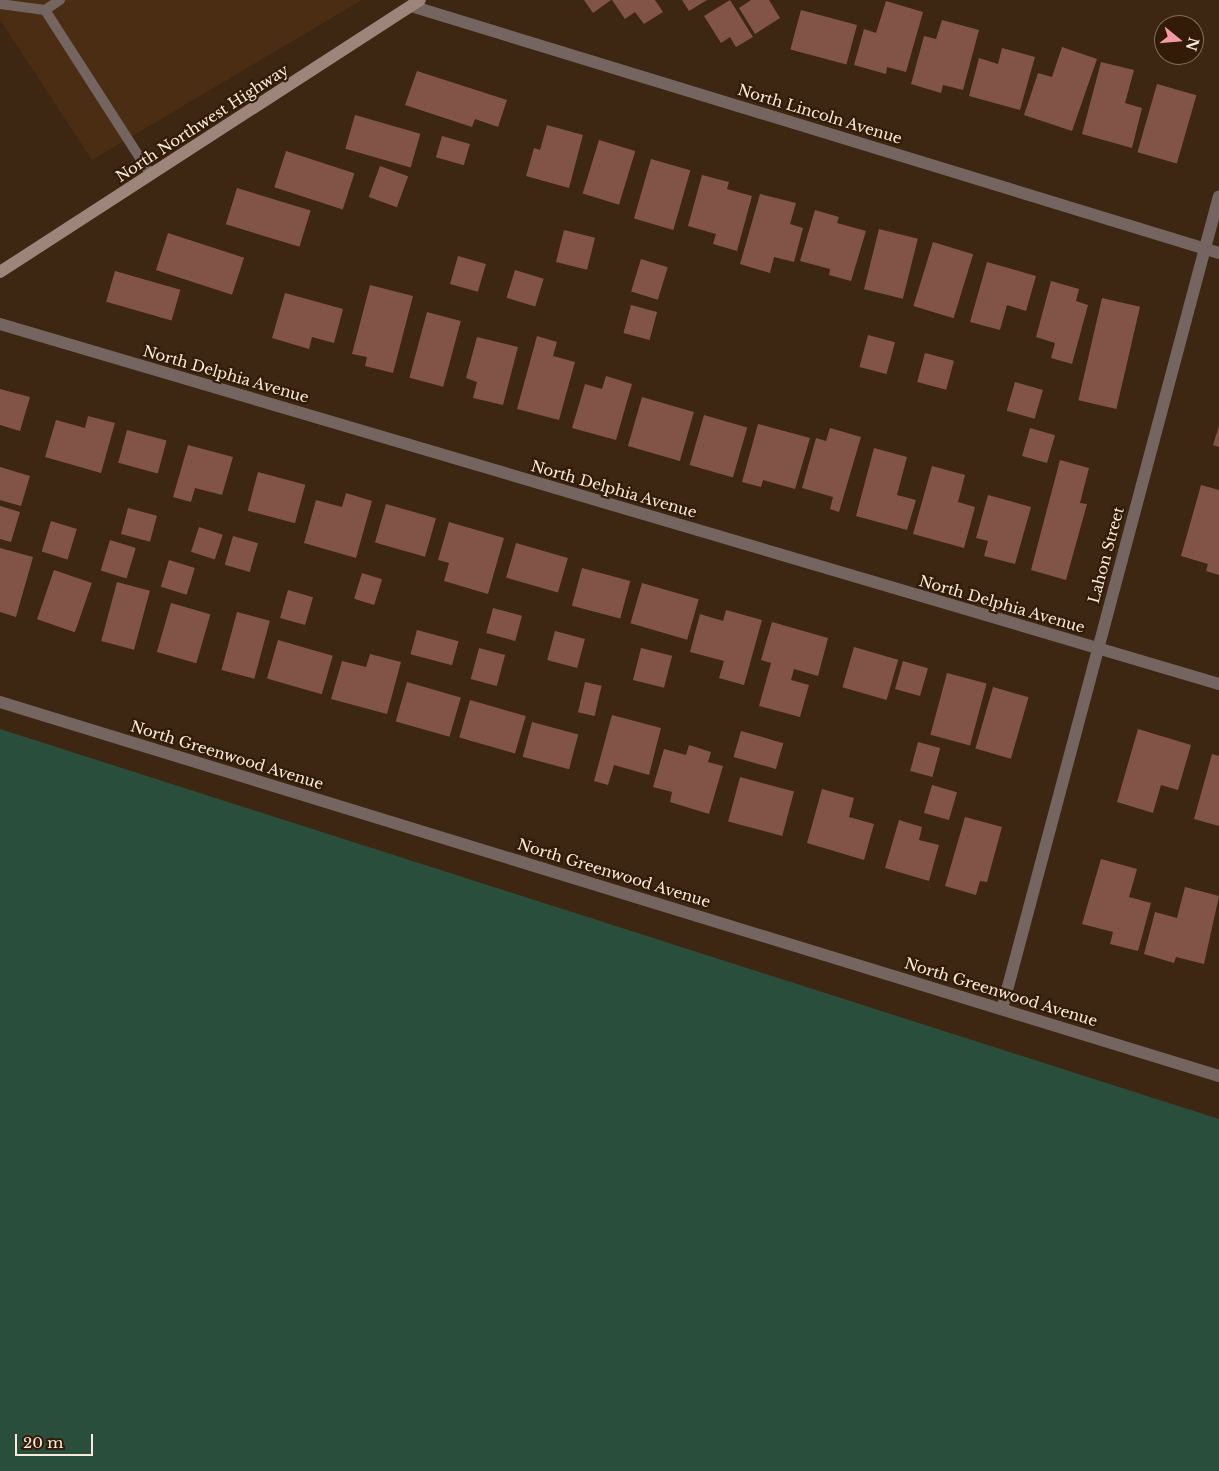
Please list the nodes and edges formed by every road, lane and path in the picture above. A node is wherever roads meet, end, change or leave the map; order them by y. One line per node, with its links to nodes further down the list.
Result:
1 (60, 0): 4 (lane)
2 (416, 3): 5 (main road, North Northwest Highway); 7 (street, North Lincoln Avenue)
3 (0, 4): 4 (lane)
4 (45, 10): 5 (lane)
5 (151, 174): 9 (main road, North Northwest Highway)
6 (1219, 196): 7 (street, Lahon Street)
7 (1205, 249): 8 (street, North Lincoln Avenue); 11 (street, Lahon Street)
8 (1219, 253)
9 (0, 272)
10 (0, 324): 11 (street, North Delphia Avenue)
11 (1098, 649): 12 (street, North Delphia Avenue); 14 (street, Lahon Street)
12 (1219, 684)
13 (0, 702): 14 (street, North Greenwood Avenue)
14 (1002, 1009): 15 (street, North Greenwood Avenue)
15 (1219, 1076)

